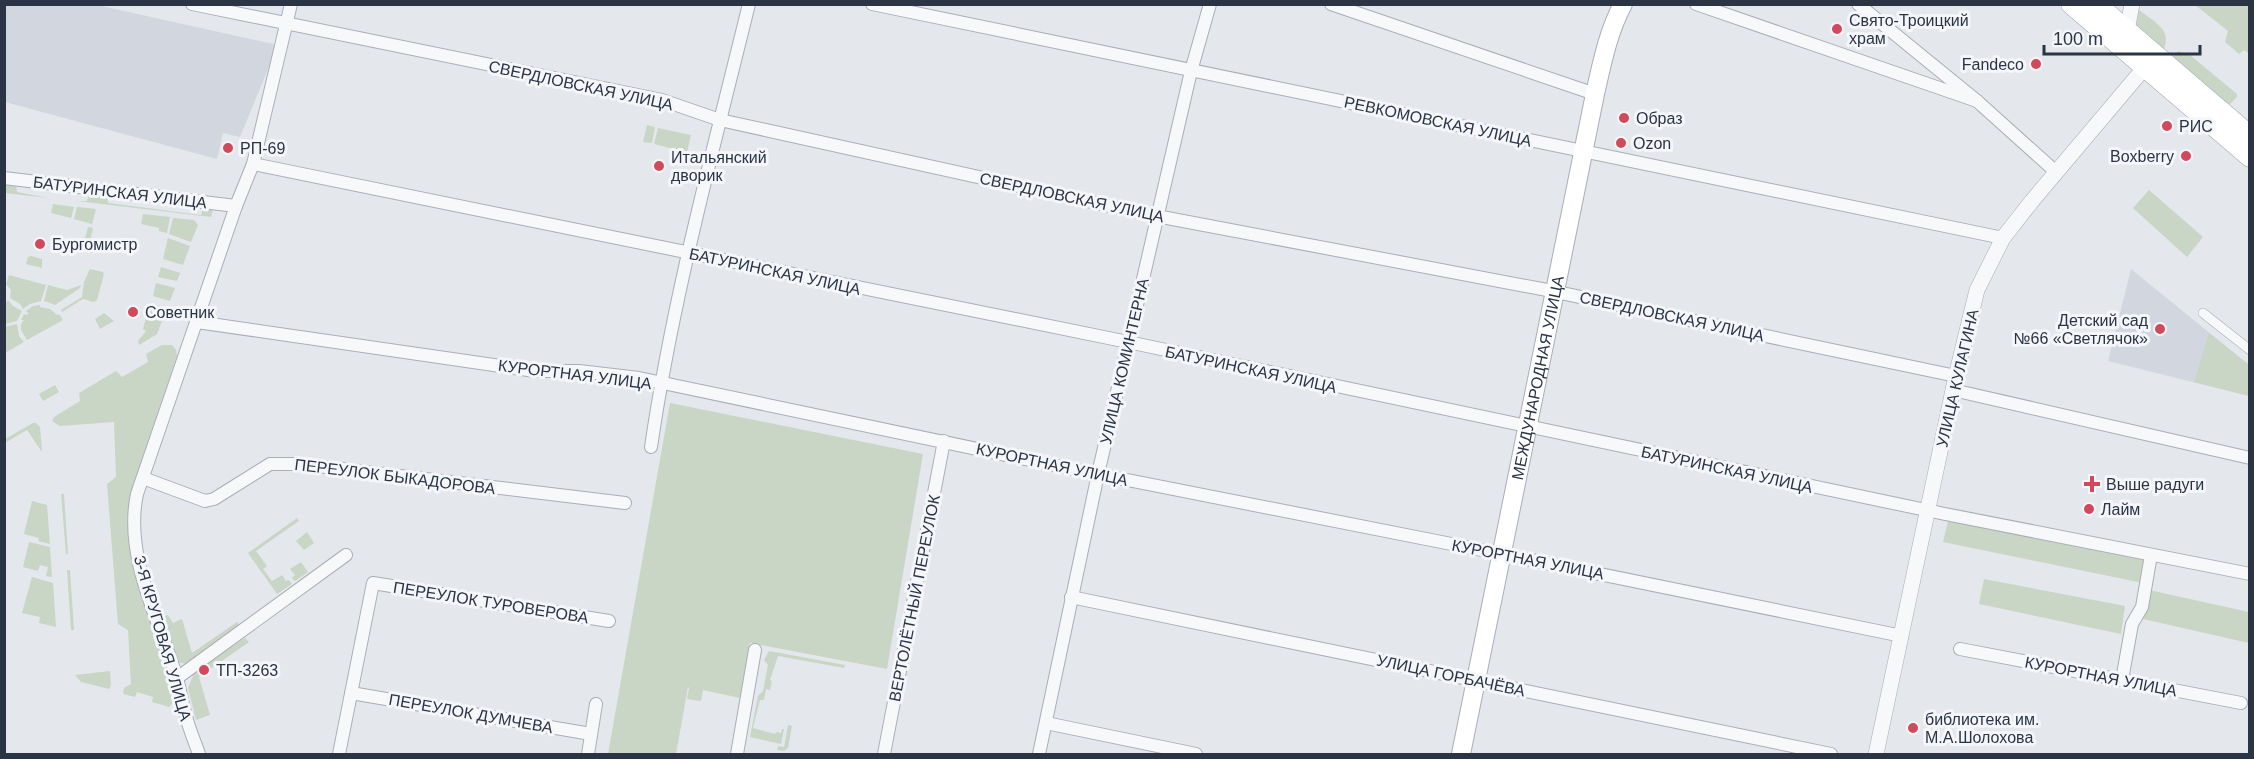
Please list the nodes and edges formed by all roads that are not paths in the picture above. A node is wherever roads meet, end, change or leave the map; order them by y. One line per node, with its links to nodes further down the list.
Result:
1 (192, 4): 13 (street, СВЕРДЛОВСКАЯ УЛИЦА)
2 (291, 4): 13 (street, 3-Я КРУГОВАЯ УЛИЦА)
3 (748, 4): 19 (street)
4 (872, 4): 16 (street, РЕВКОМОВСКАЯ УЛИЦА)
5 (1210, 4): 16 (street, УЛИЦА КОМИНТЕРНА)
6 (1331, 4): 17 (street)
7 (1623, 4): 17 (main road, МЕЖДУНАРОДНАЯ УЛИЦА)
8 (1696, 4): 18 (street)
9 (1858, 4): 18 (street)
10 (2071, 4): 15 (main road)
11 (2096, 4): 14 (main road)
12 (2132, 4): 14 (street)
13 (286, 24): 19 (street, СВЕРДЛОВСКАЯ УЛИЦА); 23 (street, 3-Я КРУГОВАЯ УЛИЦА)
14 (2127, 31): 15 (main road)
15 (2150, 62): 20 (main road); 22 (main road); 24 (street, УЛИЦА КУЛАГИНА)
16 (1191, 71): 21 (street, РЕВКОМОВСКАЯ УЛИЦА); 27 (street, УЛИЦА КОМИНТЕРНА)
17 (1595, 94): 21 (main road, МЕЖДУНАРОДНАЯ УЛИЦА)
18 (1977, 101): 24 (street)
19 (720, 120): 27 (street, СВЕРДЛОВСКАЯ УЛИЦА); 29 (street)
20 (2250, 136)
21 (1583, 151): 28 (street, РЕВКОМОВСКАЯ УЛИЦА); 30 (main road, МЕЖДУНАРОДНАЯ УЛИЦА)
22 (2250, 157)
23 (253, 164): 26 (street, 3-Я КРУГОВАЯ УЛИЦА); 29 (street, БАТУРИНСКАЯ УЛИЦА)
24 (2056, 172): 28 (street, УЛИЦА КУЛАГИНА)
25 (4, 178): 26 (street, БАТУРИНСКАЯ УЛИЦА)
26 (236, 206): 32 (street, 3-Я КРУГОВАЯ УЛИЦА)
27 (1157, 216): 30 (street, СВЕРДЛОВСКАЯ УЛИЦА); 33 (street, УЛИЦА КОМИНТЕРНА)
28 (2003, 238): 35 (street, УЛИЦА КУЛАГИНА)
29 (688, 253): 33 (street, БАТУРИНСКАЯ УЛИЦА); 36 (street)
30 (1555, 291): 35 (street, СВЕРДЛОВСКАЯ УЛИЦА); 37 (main road, МЕЖДУНАРОДНАЯ УЛИЦА)
31 (2203, 313): 34 (street)
32 (197, 322): 36 (street, КУРОРТНАЯ УЛИЦА); 42 (street, 3-Я КРУГОВАЯ УЛИЦА)
33 (1128, 342): 37 (street, БАТУРИНСКАЯ УЛИЦА); 41 (street, УЛИЦА КОМИНТЕРНА)
34 (2250, 350)
35 (1954, 383): 40 (street, СВЕРДЛОВСКАЯ УЛИЦА); 44 (street, УЛИЦА КУЛАГИНА)
36 (660, 384): 38 (street, КУРОРТНАЯ УЛИЦА); 39 (street)
37 (1527, 428): 44 (street, БАТУРИНСКАЯ УЛИЦА); 45 (main road, МЕЖДУНАРОДНАЯ УЛИЦА)
38 (944, 441): 41 (street, КУРОРТНАЯ УЛИЦА); 66 (street, ВЕРТОЛЁТНЫЙ ПЕРЕУЛОК)
39 (651, 447)
40 (2250, 458)
41 (1098, 474): 45 (street, КУРОРТНАЯ УЛИЦА); 49 (street, УЛИЦА КОМИНТЕРНА)
42 (143, 478): 43 (street, ПЕРЕУЛОК БЫКАДОРОВА); 54 (street, 3-Я КРУГОВАЯ УЛИЦА)
43 (625, 503)
44 (1928, 511): 47 (street, БАТУРИНСКАЯ УЛИЦА); 51 (street, УЛИЦА КУЛАГИНА)
45 (1502, 554): 51 (street, КУРОРТНАЯ УЛИЦА); 55 (main road, МЕЖДУНАРОДНАЯ УЛИЦА)
46 (346, 555): 54 (street)
47 (2151, 555): 48 (street, БАТУРИНСКАЯ УЛИЦА); 56 (street)
48 (2250, 574)
49 (1071, 597): 55 (street, УЛИЦА ГОРБАЧЁВА); 60 (street, УЛИЦА КОМИНТЕРНА)
50 (609, 621): 57 (street, ПЕРЕУЛОК ТУРОВЕРОВА)
51 (1902, 636): 71 (street, УЛИЦА КУЛАГИНА)
52 (1960, 649): 56 (street, КУРОРТНАЯ УЛИЦА)
53 (755, 650): 65 (street)
54 (177, 678): 62 (street, 3-Я КРУГОВАЯ УЛИЦА)
55 (1478, 680): 69 (main road, МЕЖДУНАРОДНАЯ УЛИЦА); 70 (street, УЛИЦА ГОРБАЧЁВА)
56 (2122, 680): 58 (street, КУРОРТНАЯ УЛИЦА)
57 (351, 693): 61 (street, ПЕРЕУЛОК ДУМЧЕВА); 63 (street)
58 (2241, 703)
59 (596, 704): 61 (street)
60 (1046, 723): 67 (street, УЛИЦА КОМИНТЕРНА); 68 (street)
61 (591, 734): 64 (street)
62 (200, 754)
63 (339, 754)
64 (588, 754)
65 (737, 754)
66 (884, 754)
67 (1039, 754)
68 (1196, 754)
69 (1461, 754)
70 (1831, 754)
71 (1876, 754)

